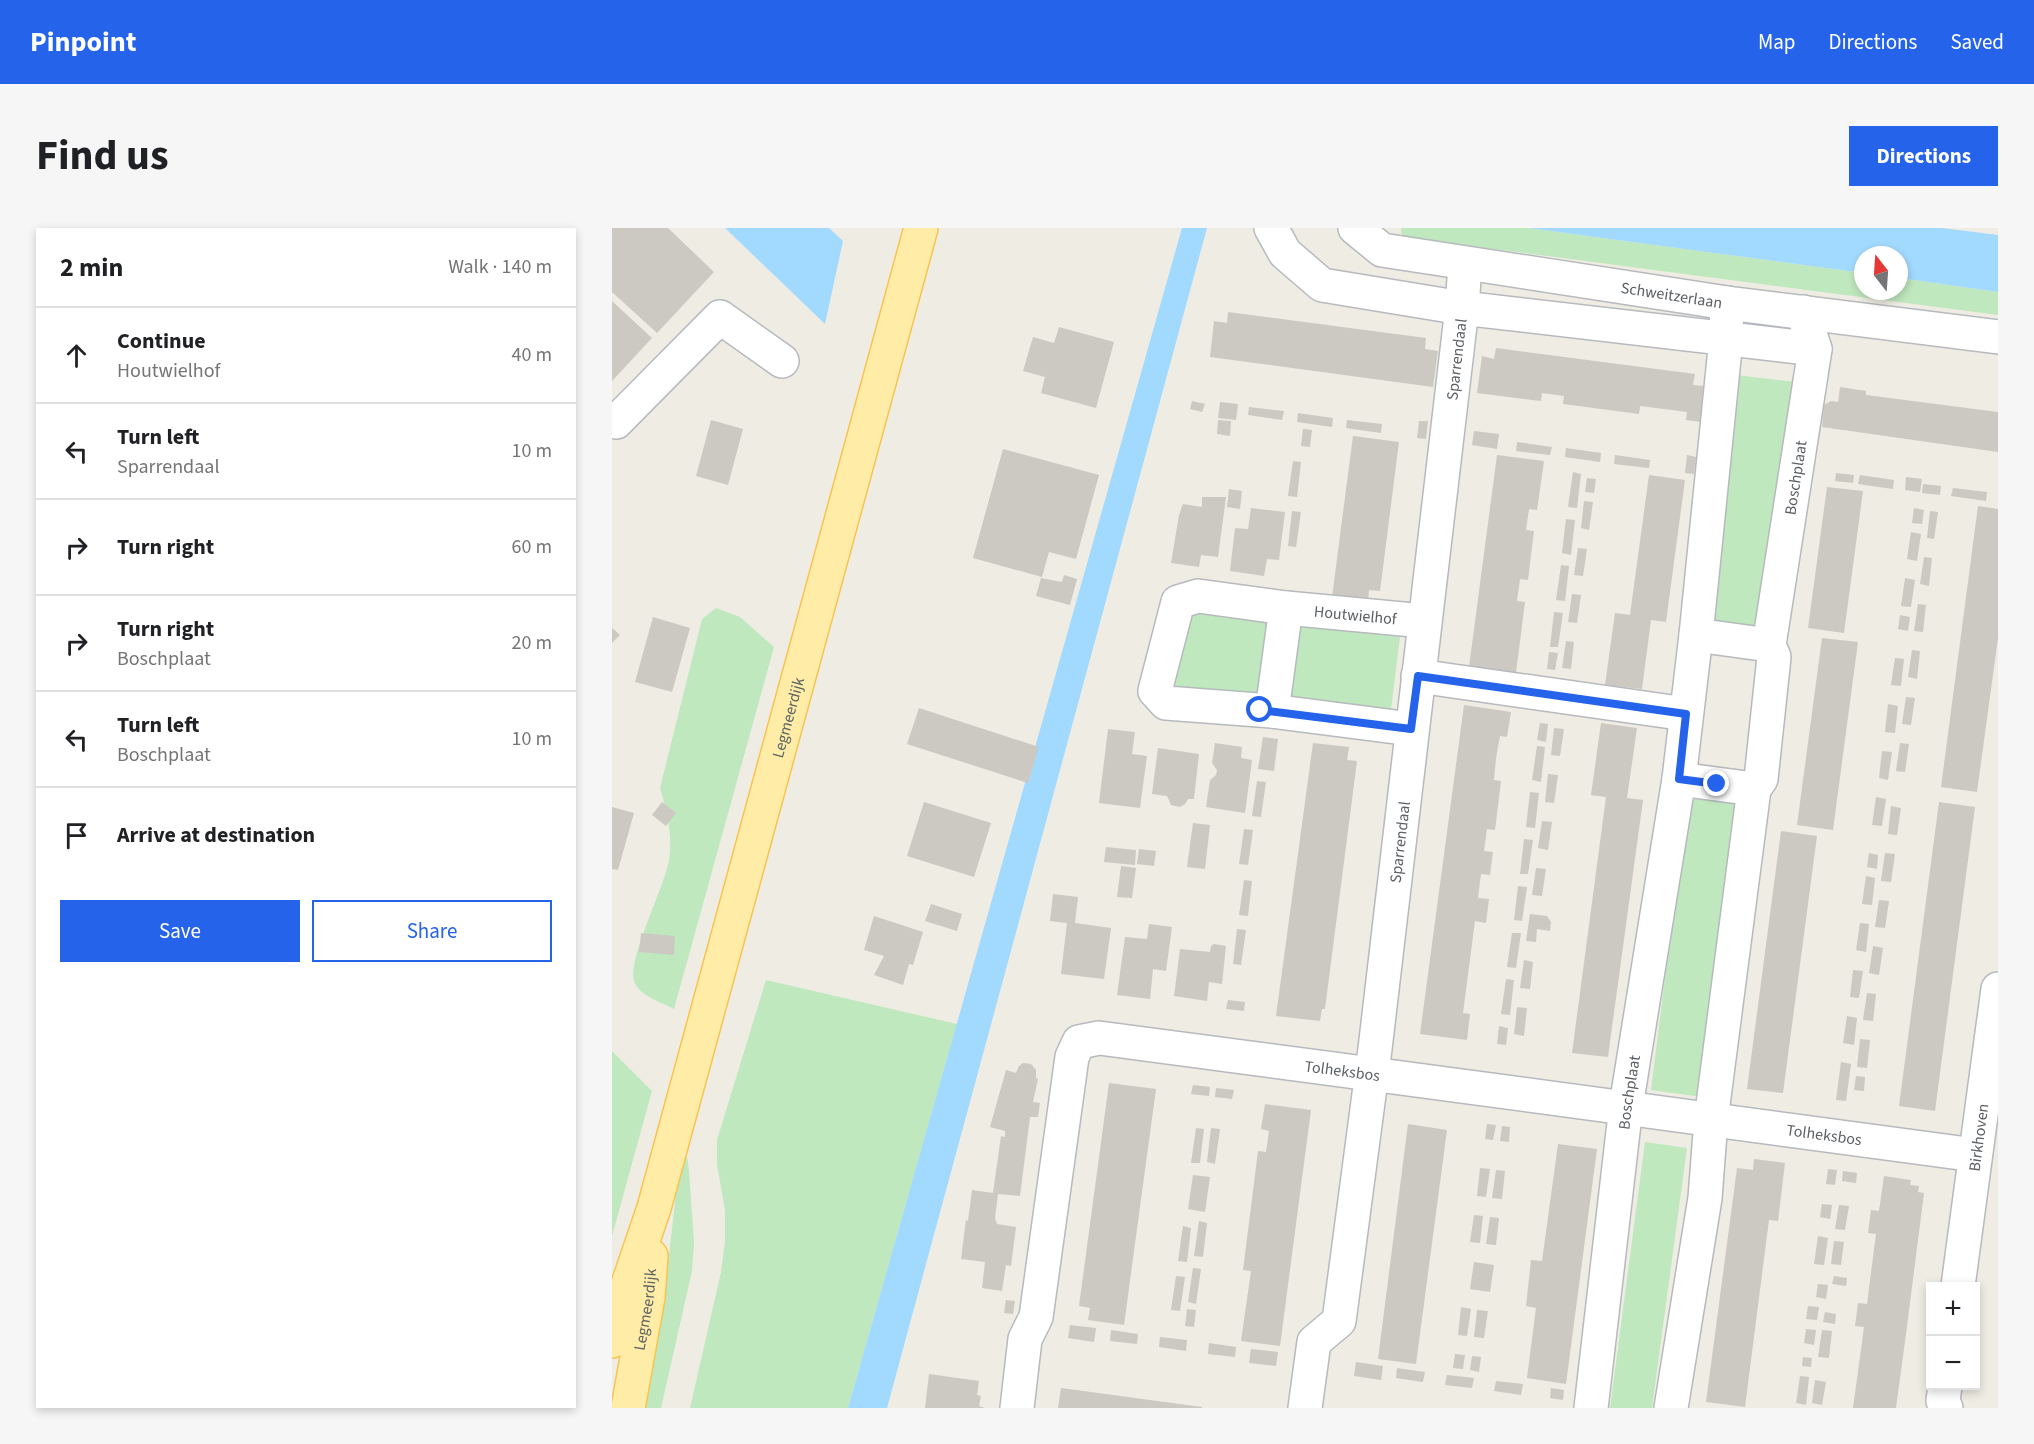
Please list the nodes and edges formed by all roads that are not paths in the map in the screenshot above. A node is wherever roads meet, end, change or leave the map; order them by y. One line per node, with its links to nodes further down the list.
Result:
1 (921, 228): 28 (main road, Legmeerdijk)
2 (1271, 228): 6 (street)
3 (1355, 228): 4 (street, Schweitzerlaan)
4 (1466, 264): 5 (street, Schweitzerlaan); 6 (street, Sparrendaal)
5 (1727, 303): 7 (street, Schweitzerlaan); 9 (street, Boschplaat)
6 (1462, 308): 9 (street); 14 (street, Sparrendaal)
7 (1803, 312): 8 (street, Schweitzerlaan); 10 (street, Boschplaat)
8 (1998, 337)
9 (1726, 339): 10 (street); 15 (street, Boschplaat)
10 (1815, 349): 16 (street, Boschplaat)
11 (782, 361): 12 (street)
12 (612, 419)
13 (1286, 608): 14 (street, Houtwielhof); 18 (street); 18 (street, Houtwielhof)
14 (1424, 621): 17 (street, Sparrendaal)
15 (1696, 635): 16 (street); 19 (street, Boschplaat)
16 (1769, 645): 22 (street, Boschplaat)
17 (1418, 676): 19 (street); 20 (street, Sparrendaal)
18 (1272, 711): 20 (street, Houtwielhof)
19 (1686, 714): 21 (street, Boschplaat)
20 (1411, 729): 24 (street, Sparrendaal)
21 (1679, 779): 22 (street); 25 (street, Boschplaat)
22 (1754, 789): 26 (street, Boschplaat)
23 (1998, 989): 27 (street, Birkhoven)
24 (1372, 1075): 25 (street, Tolheksbos); 33 (street, Tolheksbos); 34 (street, Sparrendaal)
25 (1626, 1106): 26 (street, Tolheksbos); 35 (street, Boschplaat)
26 (1711, 1120): 27 (street, Tolheksbos); 36 (street, Boschplaat)
27 (1975, 1155): 29 (street, Birkhoven)
28 (654, 1208): 30 (main road, Legmeerdijk); 32 (main road, Legmeerdijk)
29 (1959, 1282)
30 (612, 1341)
31 (1943, 1390): 37 (street)
32 (628, 1408)
33 (1017, 1408)
34 (1305, 1408)
35 (1591, 1408)
36 (1671, 1408)
37 (1946, 1408)

